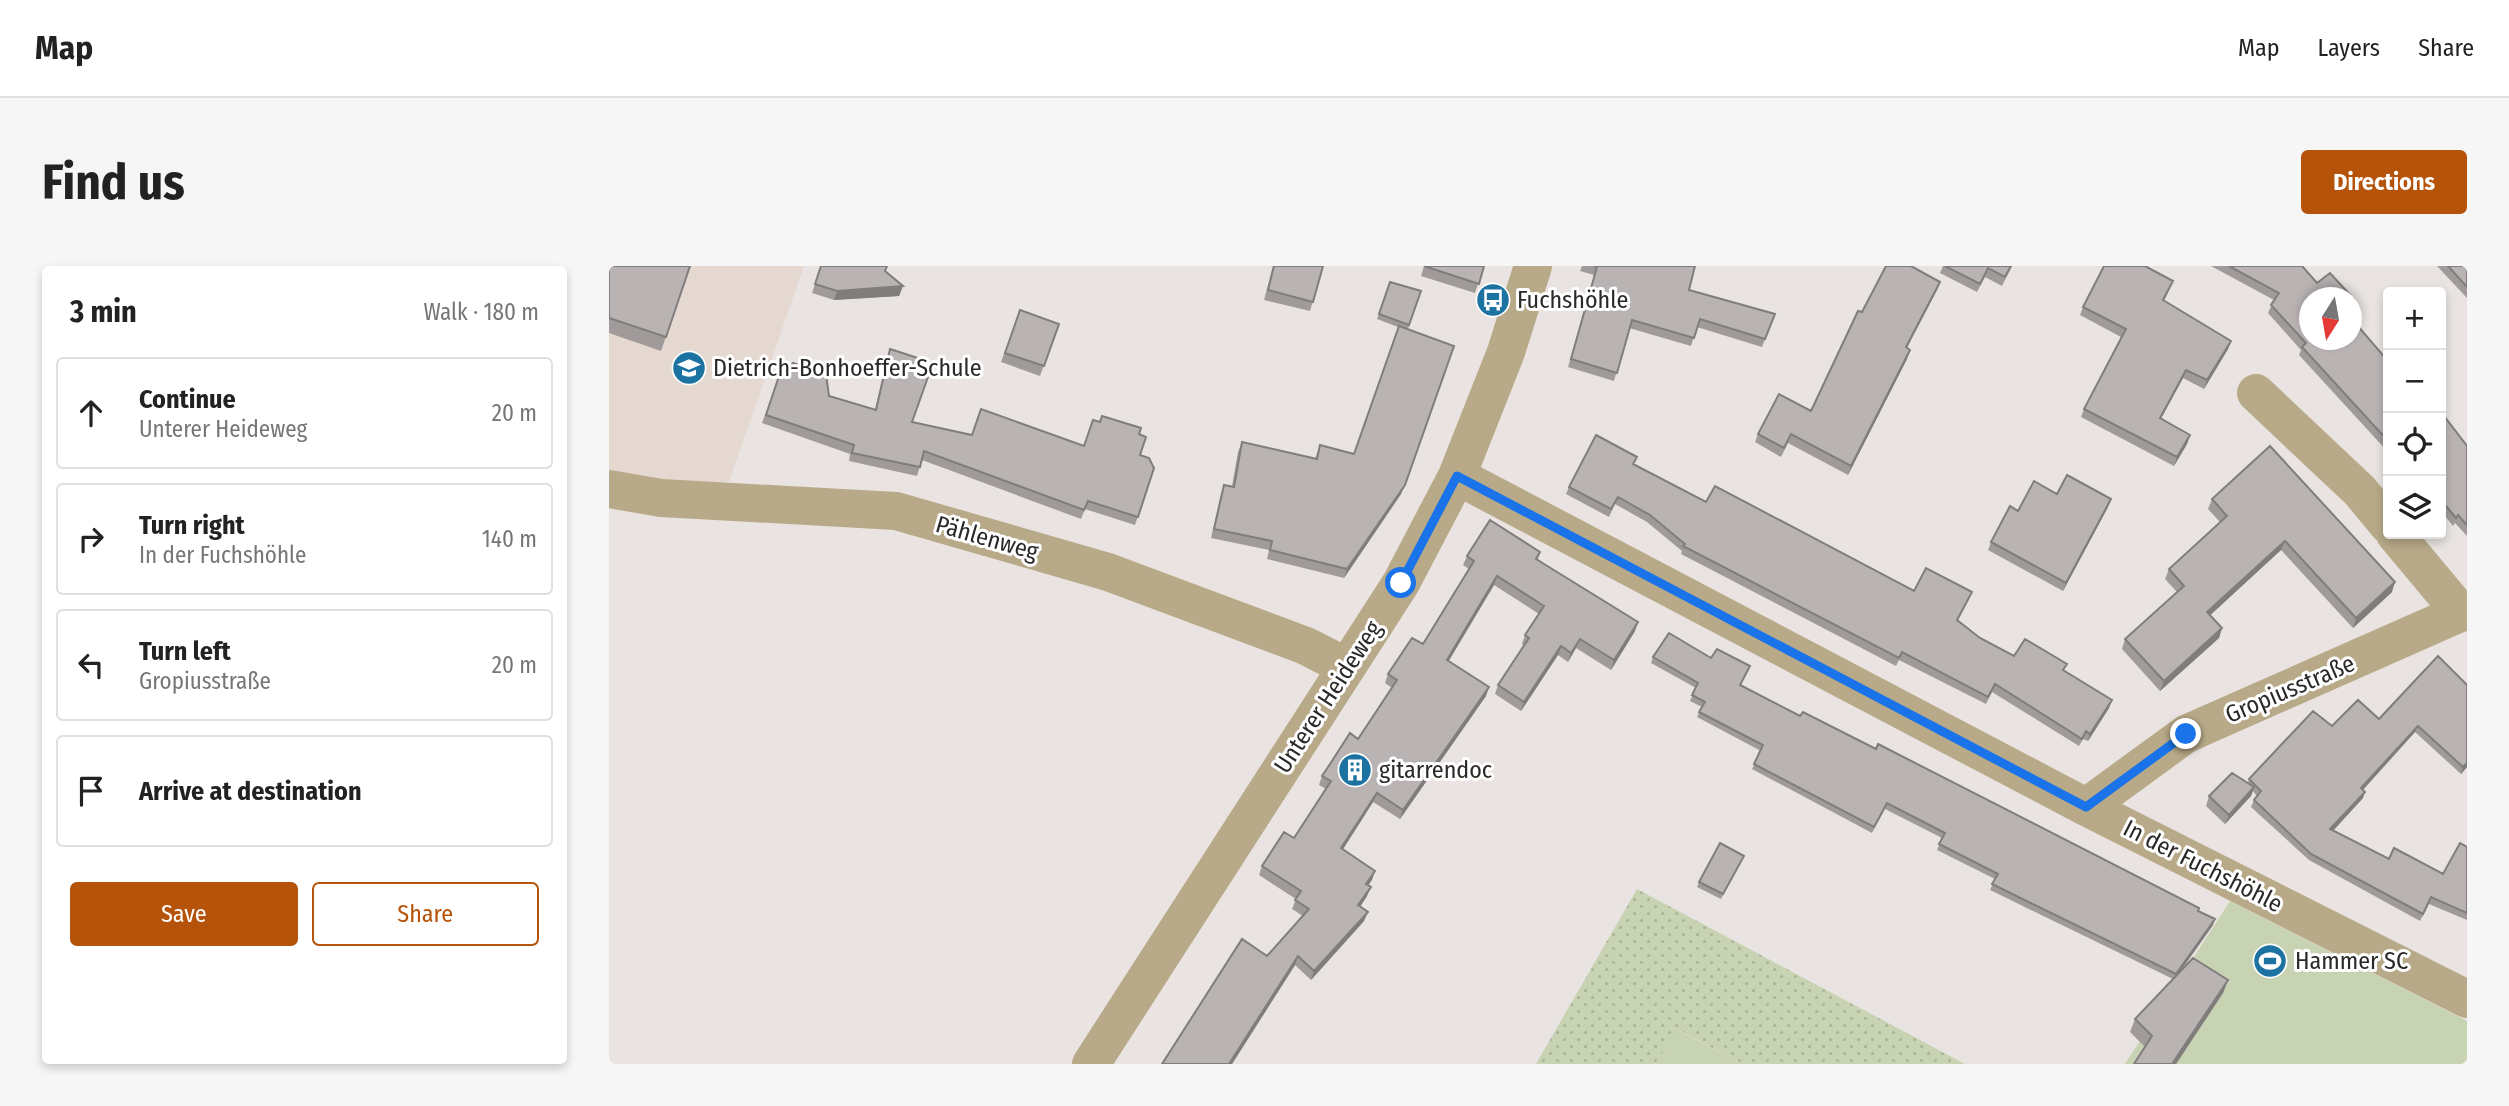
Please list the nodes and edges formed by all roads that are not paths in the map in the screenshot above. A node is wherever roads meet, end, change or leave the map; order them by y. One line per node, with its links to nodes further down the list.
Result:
1 (1533, 266): 3 (street, Unterer Heideweg)
2 (2256, 393): 5 (street)
3 (1457, 476): 8 (street, Unterer Heideweg); 9 (street, In der Fuchshöhle)
4 (609, 489): 8 (street, Pählenweg)
5 (2383, 519)
6 (2399, 539): 7 (street)
7 (2464, 612): 9 (street, Gropiusstraße)
8 (1347, 667): 11 (street, Unterer Heideweg)
9 (2086, 807): 10 (street, In der Fuchshöhle)
10 (2467, 999)
11 (1090, 1064)

